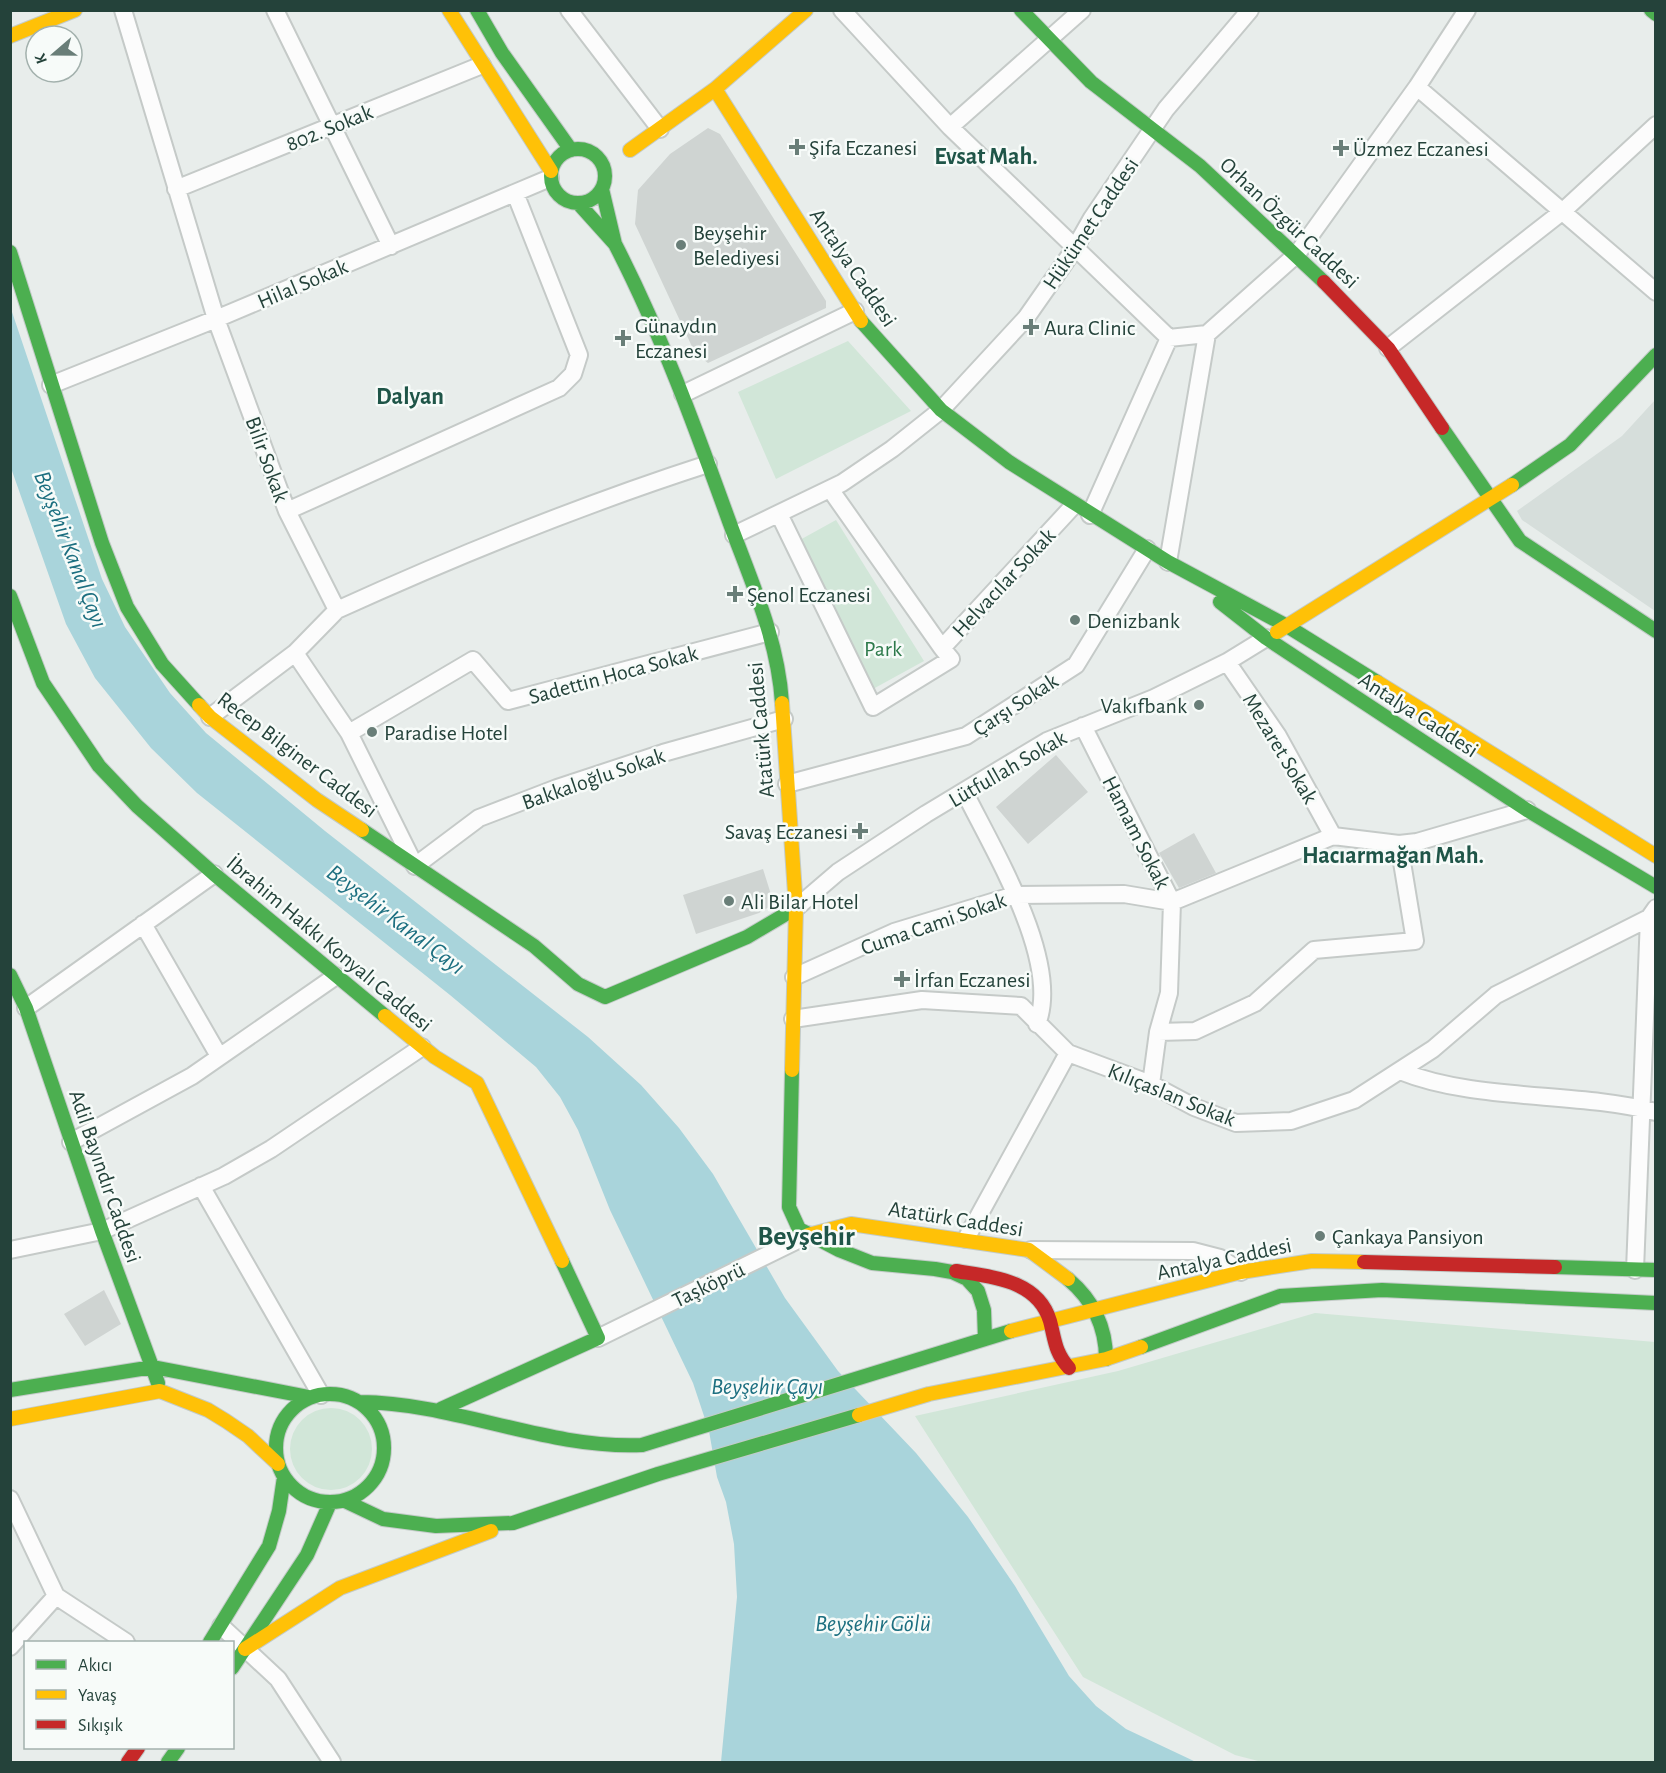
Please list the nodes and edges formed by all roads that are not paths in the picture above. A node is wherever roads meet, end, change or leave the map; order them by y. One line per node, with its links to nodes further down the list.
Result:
1 (75, 10): 15 (main road)
2 (123, 10): 28 (street, Bilir Sokak)
3 (274, 10): 21 (street)
4 (449, 10): 17 (main road)
5 (477, 10): 25 (main road)
6 (569, 10): 24 (street)
7 (806, 10): 19 (main road)
8 (842, 10): 22 (street)
9 (1021, 10): 16 (main road, Orhan Özgür Caddesi)
10 (1082, 10): 16 (street)
11 (1250, 10): 23 (street, Hükümet Caddesi)
12 (1467, 10): 18 (street)
13 (1652, 10): 14 (main road)
14 (1656, 14)
15 (10, 36)
16 (1049, 40): 22 (street); 23 (main road, Orhan Özgür Caddesi)
17 (482, 65): 21 (street, 802. Sokak); 27 (main road)
18 (1417, 87): 31 (street); 36 (street)
19 (715, 89): 24 (main road); 38 (main road, Antalya Caddesi)
20 (1656, 124): 31 (street)
21 (332, 126): 28 (street, 802. Sokak); 33 (street)
22 (950, 127): 34 (street)
23 (1153, 128): 34 (street, Hükümet Caddesi); 36 (main road, Orhan Özgür Caddesi)
24 (660, 129): 26 (main road)
25 (571, 150): 26 (main road); 27 (main road)
26 (612, 162): 30 (main road); 32 (main road)
27 (551, 174): 29 (street, Hilal Sokak); 30 (main road)
28 (176, 189): 39 (street, Bilir Sokak)
29 (515, 193): 33 (street, Hilal Sokak); 51 (street)
30 (579, 204): 32 (main road)
31 (1563, 211): 37 (street); 42 (street)
32 (615, 244): 45 (main road, Atatürk Caddesi)
33 (391, 246): 39 (street, Hilal Sokak)
34 (1075, 248): 41 (street); 46 (street, Hükümet Caddesi)
35 (10, 252): 44 (main road, Recep Bilginer Caddesi)
36 (1297, 254): 40 (street); 42 (main road, Orhan Özgür Caddesi)
37 (1656, 292)
38 (855, 311): 45 (street); 46 (main road, Antalya Caddesi)
39 (216, 319): 44 (street, Hilal Sokak); 51 (street, Bilir Sokak)
40 (1207, 334): 41 (street); 56 (street)
41 (1169, 338): 53 (street)
42 (1388, 348): 49 (main road, Orhan Özgür Caddesi)
43 (1656, 355): 49 (main road)
44 (51, 385): 66 (main road, Recep Bilginer Caddesi)
45 (683, 394): 47 (main road, Atatürk Caddesi)
46 (940, 410): 48 (street, Hükümet Caddesi); 50 (main road, Antalya Caddesi)
47 (708, 464): 54 (main road, Atatürk Caddesi); 58 (street)
48 (830, 489): 52 (street, Hükümet Caddesi); 63 (street, Helvacılar Sokak)
49 (1492, 499): 59 (main road); 60 (main road, Orhan Özgür Caddesi)
50 (1074, 505): 53 (main road, Antalya Caddesi); 63 (street, Helvacılar Sokak)
51 (287, 511): 58 (street, Bilir Sokak)
52 (779, 514): 54 (street, Hükümet Caddesi); 63 (street)
53 (1090, 515): 55 (main road, Antalya Caddesi)
54 (734, 536): 61 (main road, Atatürk Caddesi)
55 (1147, 549): 56 (main road, Antalya Caddesi); 70 (street, Çarşı Sokak)
56 (1168, 562): 59 (main road, Antalya Caddesi); 62 (main road, Antalya Caddesi)
57 (10, 596): 77 (main road, İbrahim Hakkı Konyalı Caddesi)
58 (337, 610): 64 (street)
59 (1287, 626): 62 (main road); 75 (main road, Antalya Caddesi)
60 (1656, 631)
61 (770, 632): 67 (main road, Atatürk Caddesi); 69 (street, Sadettin Hoca Sokak)
62 (1266, 638): 65 (street, Lütfullah Sokak); 72 (main road, Antalya Caddesi)
63 (942, 648)
64 (295, 653): 66 (street); 69 (street)
65 (1227, 662): 68 (street, Lütfullah Sokak); 73 (street, Mezaret Sokak)
66 (210, 717): 76 (main road, Recep Bilginer Caddesi)
67 (784, 719): 70 (main road, Atatürk Caddesi); 76 (street, Bakkaloğlu Sokak)
68 (1083, 726): 71 (street, Lütfullah Sokak); 80 (street, Hamam Sokak)
69 (349, 733): 76 (street)
70 (787, 784): 81 (main road, Atatürk Caddesi)
71 (964, 791): 79 (street); 81 (street, Lütfullah Sokak)
72 (1527, 810): 74 (street); 78 (main road, Antalya Caddesi)
73 (1333, 836): 74 (street); 80 (street)
74 (1399, 844): 90 (street)
75 (1656, 856)
76 (416, 866): 81 (main road, Recep Bilginer Caddesi)
77 (214, 874): 83 (street); 85 (main road, İbrahim Hakkı Konyalı Caddesi)
78 (1656, 886)
79 (1015, 895): 80 (street, Cuma Cami Sokak); 86 (street, Cuma Cami Sokak); 89 (street)
80 (1172, 902): 90 (street, Hamam Sokak)
81 (796, 908): 86 (main road, Atatürk Caddesi)
82 (1652, 913): 94 (street, Kılıçaslan Sokak); 96 (street)
83 (142, 924): 87 (street); 93 (street)
84 (10, 975): 87 (main road, Adil Bayındır Caddesi)
85 (336, 976): 91 (main road, İbrahim Hakkı Konyalı Caddesi); 93 (street)
86 (794, 977): 88 (main road, Atatürk Caddesi)
87 (26, 1008): 97 (main road, Adil Bayındır Caddesi)
88 (793, 1019): 89 (street, Kılıçaslan Sokak); 100 (main road, Atatürk Caddesi)
89 (1037, 1024): 92 (street, Kılıçaslan Sokak)
90 (1158, 1032): 95 (street, Hamam Sokak)
91 (422, 1047): 98 (street); 111 (main road, İbrahim Hakkı Konyalı Caddesi)
92 (1068, 1053): 95 (street, Kılıçaslan Sokak); 101 (street)
93 (219, 1056): 97 (street)
94 (1400, 1071): 95 (street, Kılıçaslan Sokak); 96 (street)
95 (1151, 1084)
96 (1649, 1110): 104 (street)
97 (71, 1142): 99 (main road, Adil Bayındır Caddesi)
98 (201, 1186): 99 (street); 118 (street)
99 (102, 1231): 102 (street); 114 (main road, Adil Bayındır Caddesi)
100 (808, 1235): 101 (main road, Atatürk Caddesi); 106 (main road); 111 (street, Taşköprü)
101 (966, 1239): 103 (main road, Atatürk Caddesi)
102 (10, 1250)
103 (1029, 1250): 107 (street); 109 (main road, Atatürk Caddesi)
104 (1635, 1270): 105 (main road, Antalya Caddesi); 107 (main road, Antalya Caddesi)
105 (1656, 1270)
106 (956, 1272): 110 (main road); 112 (main road)
107 (1241, 1272): 109 (main road, Antalya Caddesi)
108 (1656, 1303): 113 (main road)
109 (1095, 1309): 110 (main road, Antalya Caddesi); 113 (main road, Atatürk Caddesi)
110 (1050, 1320): 112 (main road, Antalya Caddesi); 115 (main road)
111 (598, 1338): 120 (main road)
112 (985, 1339): 120 (main road, Antalya Caddesi)
113 (1106, 1359): 115 (main road)
114 (153, 1367): 116 (main road); 117 (main road, Adil Bayındır Caddesi); 118 (main road)
115 (1069, 1368): 125 (main road)
116 (10, 1390)
117 (160, 1391): 121 (main road); 122 (main road)
118 (315, 1396): 119 (main road); 122 (main road)
119 (360, 1402): 120 (main road, Antalya Caddesi); 124 (main road)
120 (441, 1409)
121 (10, 1419)
122 (281, 1470): 124 (main road); 127 (main road)
123 (10, 1499): 126 (street)
124 (338, 1502): 125 (main road); 131 (main road)
125 (513, 1523): 131 (main road)
126 (56, 1596): 128 (street); 130 (street)
127 (221, 1626): 129 (main road); 131 (street)
128 (124, 1641)
129 (211, 1641)
130 (10, 1647)
131 (245, 1649): 132 (main road); 137 (street)
132 (234, 1665)
133 (137, 1749): 135 (main road)
134 (177, 1749): 136 (main road)
135 (128, 1762)
136 (168, 1762)
137 (332, 1762)

